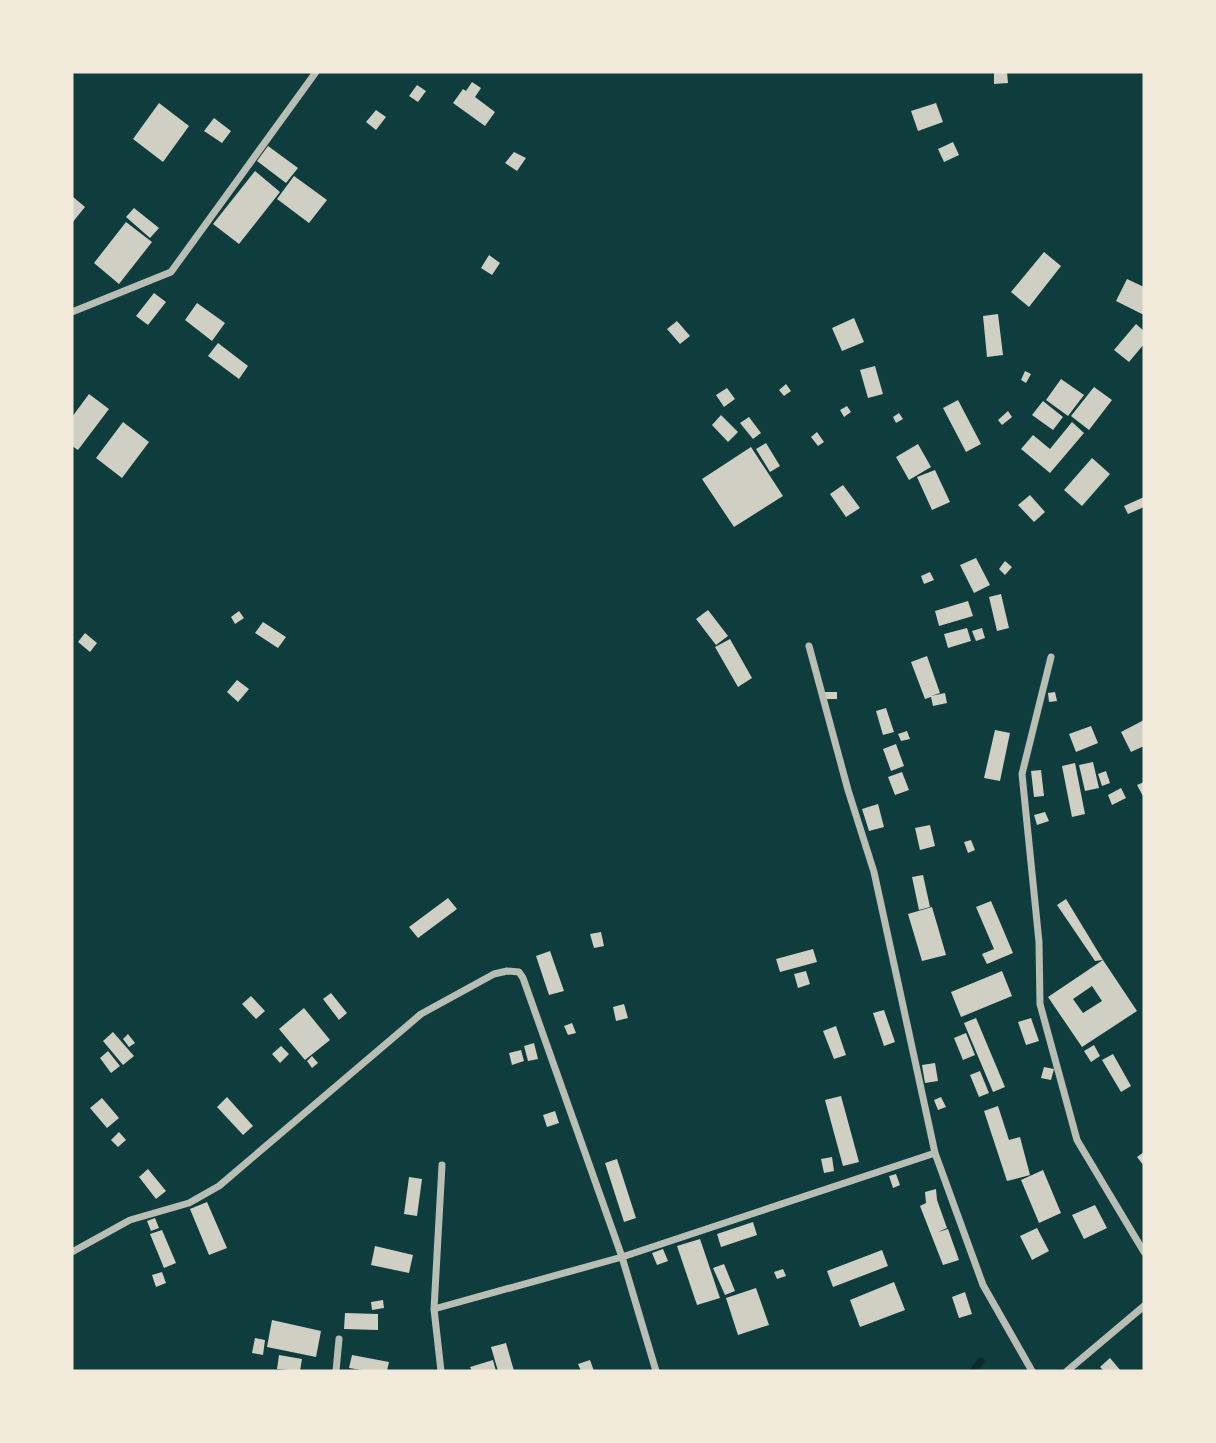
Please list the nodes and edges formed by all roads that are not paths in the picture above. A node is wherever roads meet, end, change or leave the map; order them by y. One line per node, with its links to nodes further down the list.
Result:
1 (316, 72): 2 (street)
2 (72, 312)
3 (809, 646): 5 (street)
4 (1051, 657): 8 (street)
5 (935, 1153): 9 (street); 16 (street)
6 (442, 1165): 11 (street)
7 (72, 1252): 9 (street)
8 (1144, 1252)
9 (622, 1257): 11 (street); 15 (street)
10 (1144, 1306): 17 (street)
11 (434, 1309): 14 (street)
12 (339, 1339): 13 (street)
13 (336, 1371)
14 (441, 1371)
15 (656, 1371)
16 (1032, 1371)
17 (1067, 1371)

